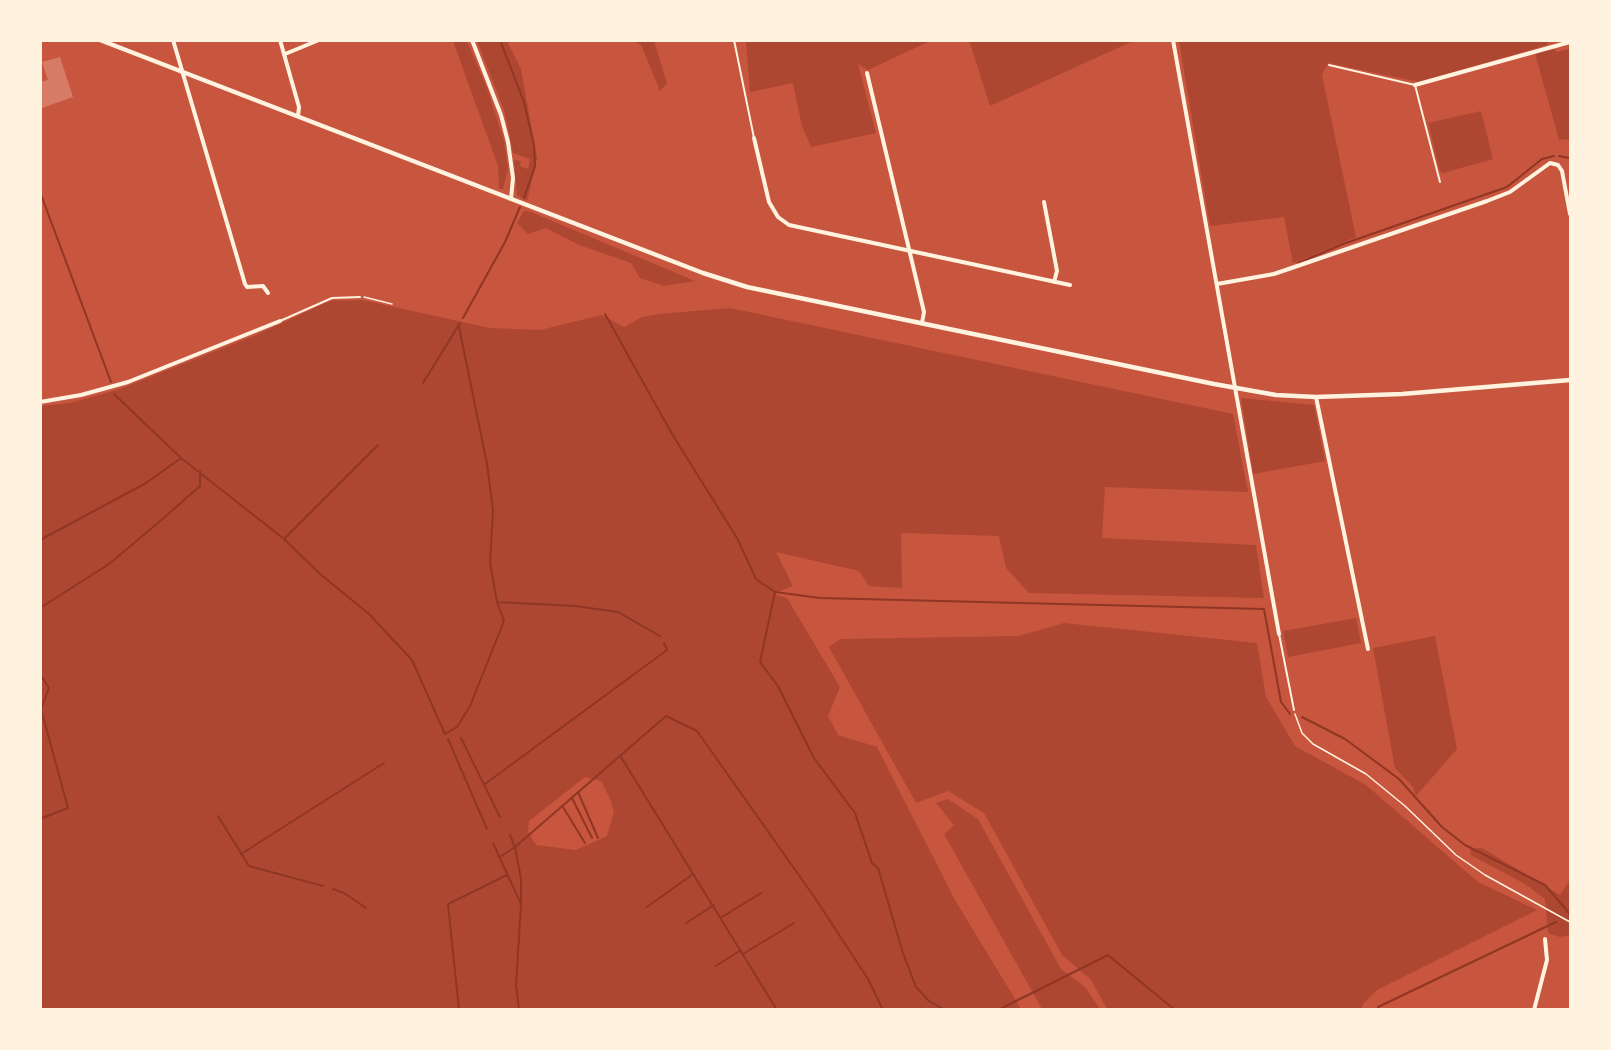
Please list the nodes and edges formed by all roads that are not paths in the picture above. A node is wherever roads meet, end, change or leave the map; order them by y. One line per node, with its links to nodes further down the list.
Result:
1 (100, 40): 11 (street)
2 (173, 40): 11 (street)
3 (280, 40): 9 (street)
4 (319, 40): 9 (street)
5 (472, 40): 17 (street)
6 (734, 40): 15 (lane)
7 (1173, 40): 22 (street)
8 (1570, 42): 13 (street)
9 (285, 54): 14 (street)
10 (1329, 66): 13 (lane)
11 (182, 72): 14 (street); 24 (street)
12 (867, 73): 20 (street)
13 (1415, 86): 16 (lane)
14 (298, 116): 17 (street)
15 (754, 138): 20 (street)
16 (1440, 182)
17 (511, 199): 27 (street)
18 (1044, 202): 21 (street)
19 (1570, 214): 22 (street)
20 (908, 250): 21 (street); 27 (street)
21 (1054, 282): 23 (street)
22 (1217, 284): 29 (street)
23 (1070, 285)
24 (268, 293)
25 (360, 297): 26 (lane)
26 (280, 321): 31 (street)
27 (922, 323): 29 (street)
28 (1570, 380): 30 (street)
29 (1233, 388): 30 (street); 32 (street)
30 (1316, 397): 33 (street)
31 (40, 402)
32 (1280, 634): 34 (lane)
33 (1368, 649)
34 (1294, 710)
35 (1545, 939): 36 (street)
36 (1534, 1010)

